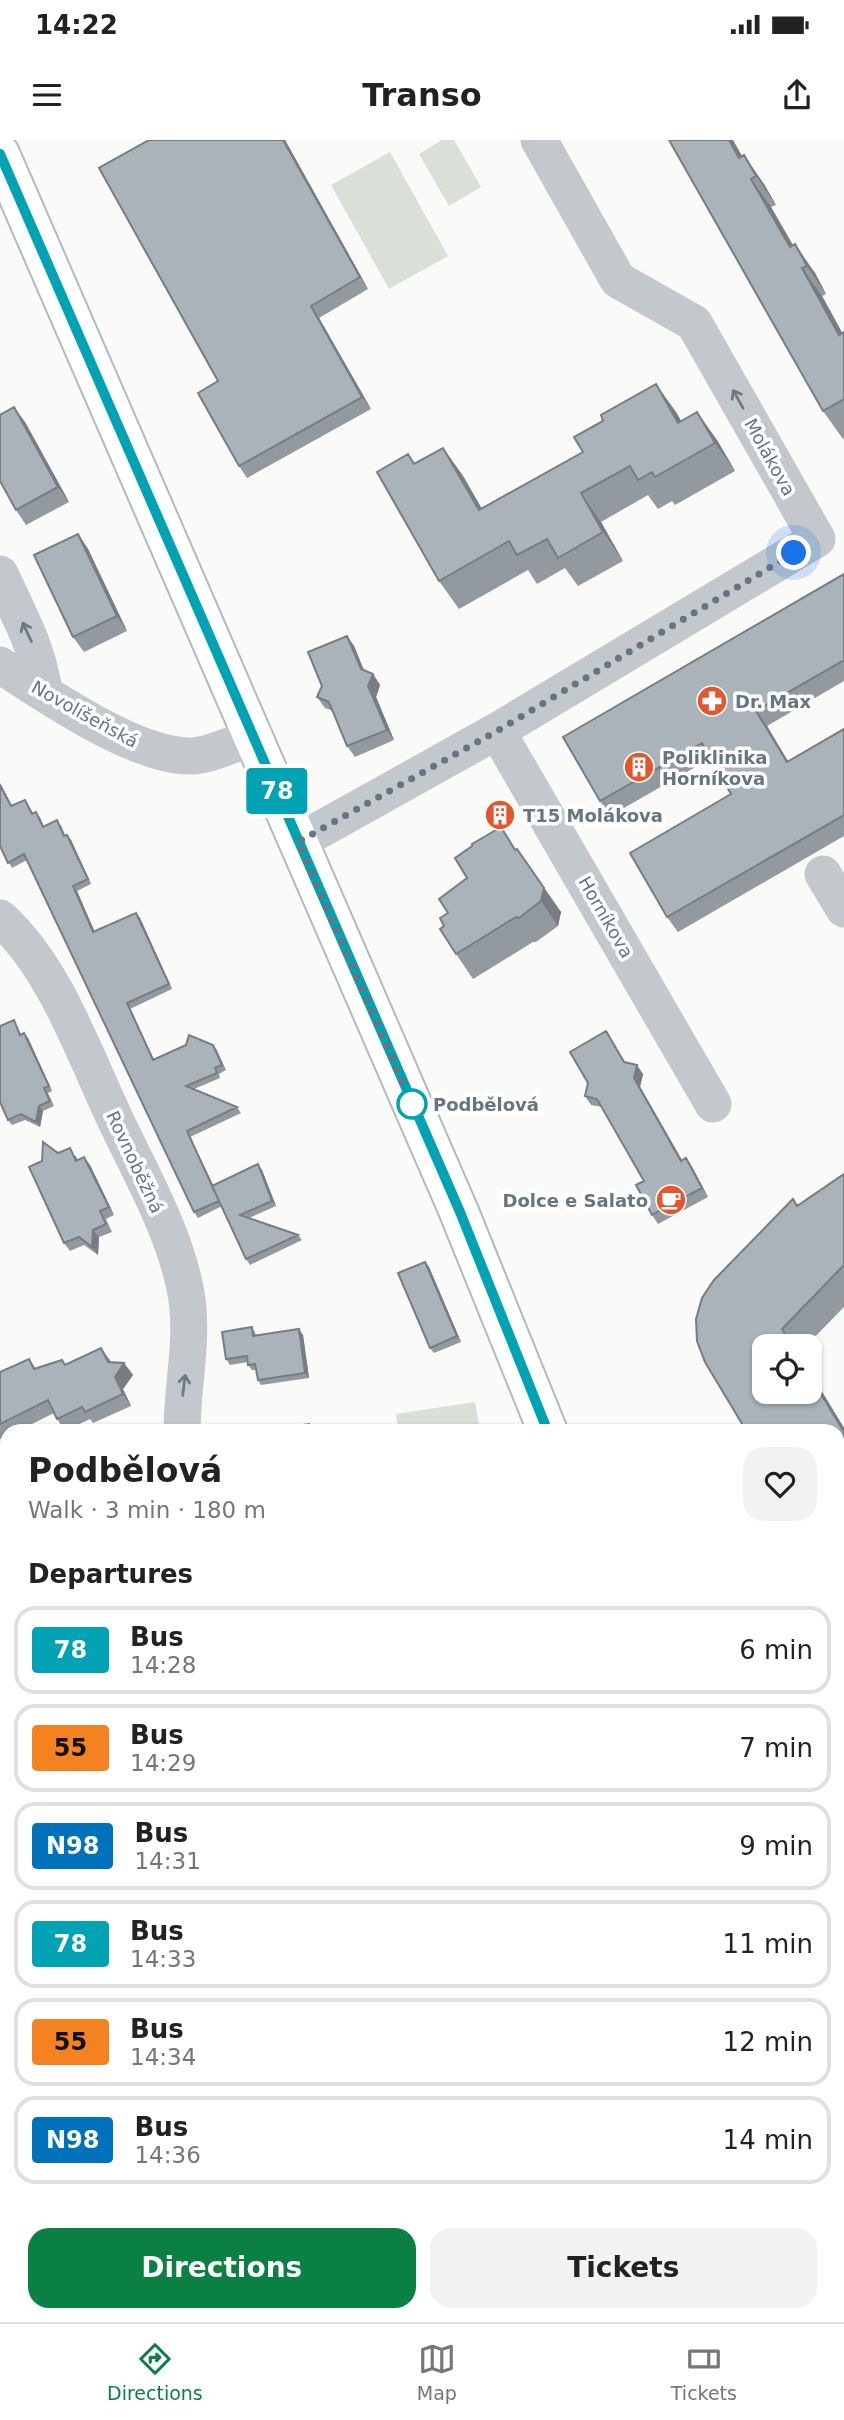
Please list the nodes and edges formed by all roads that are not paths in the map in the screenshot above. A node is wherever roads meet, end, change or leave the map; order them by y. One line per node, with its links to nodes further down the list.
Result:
1 (539, 140): 6 (street, Molákova, one-way to 1)
2 (0, 154): 7 (street)
3 (0, 573): 5 (street, one-way to 3)
4 (0, 665): 5 (street, Novolíšeňská)
5 (44, 693): 7 (street, Novolíšeňská)
6 (497, 731): 8 (street, Molákova); 12 (street, Horníkova)
7 (254, 736): 8 (street)
8 (298, 842): 14 (street)
9 (823, 874): 10 (street)
10 (844, 909)
11 (0, 918): 13 (street, Rovnoběžná, one-way to 11)
12 (713, 1104)
13 (182, 1424)
14 (545, 1424)

